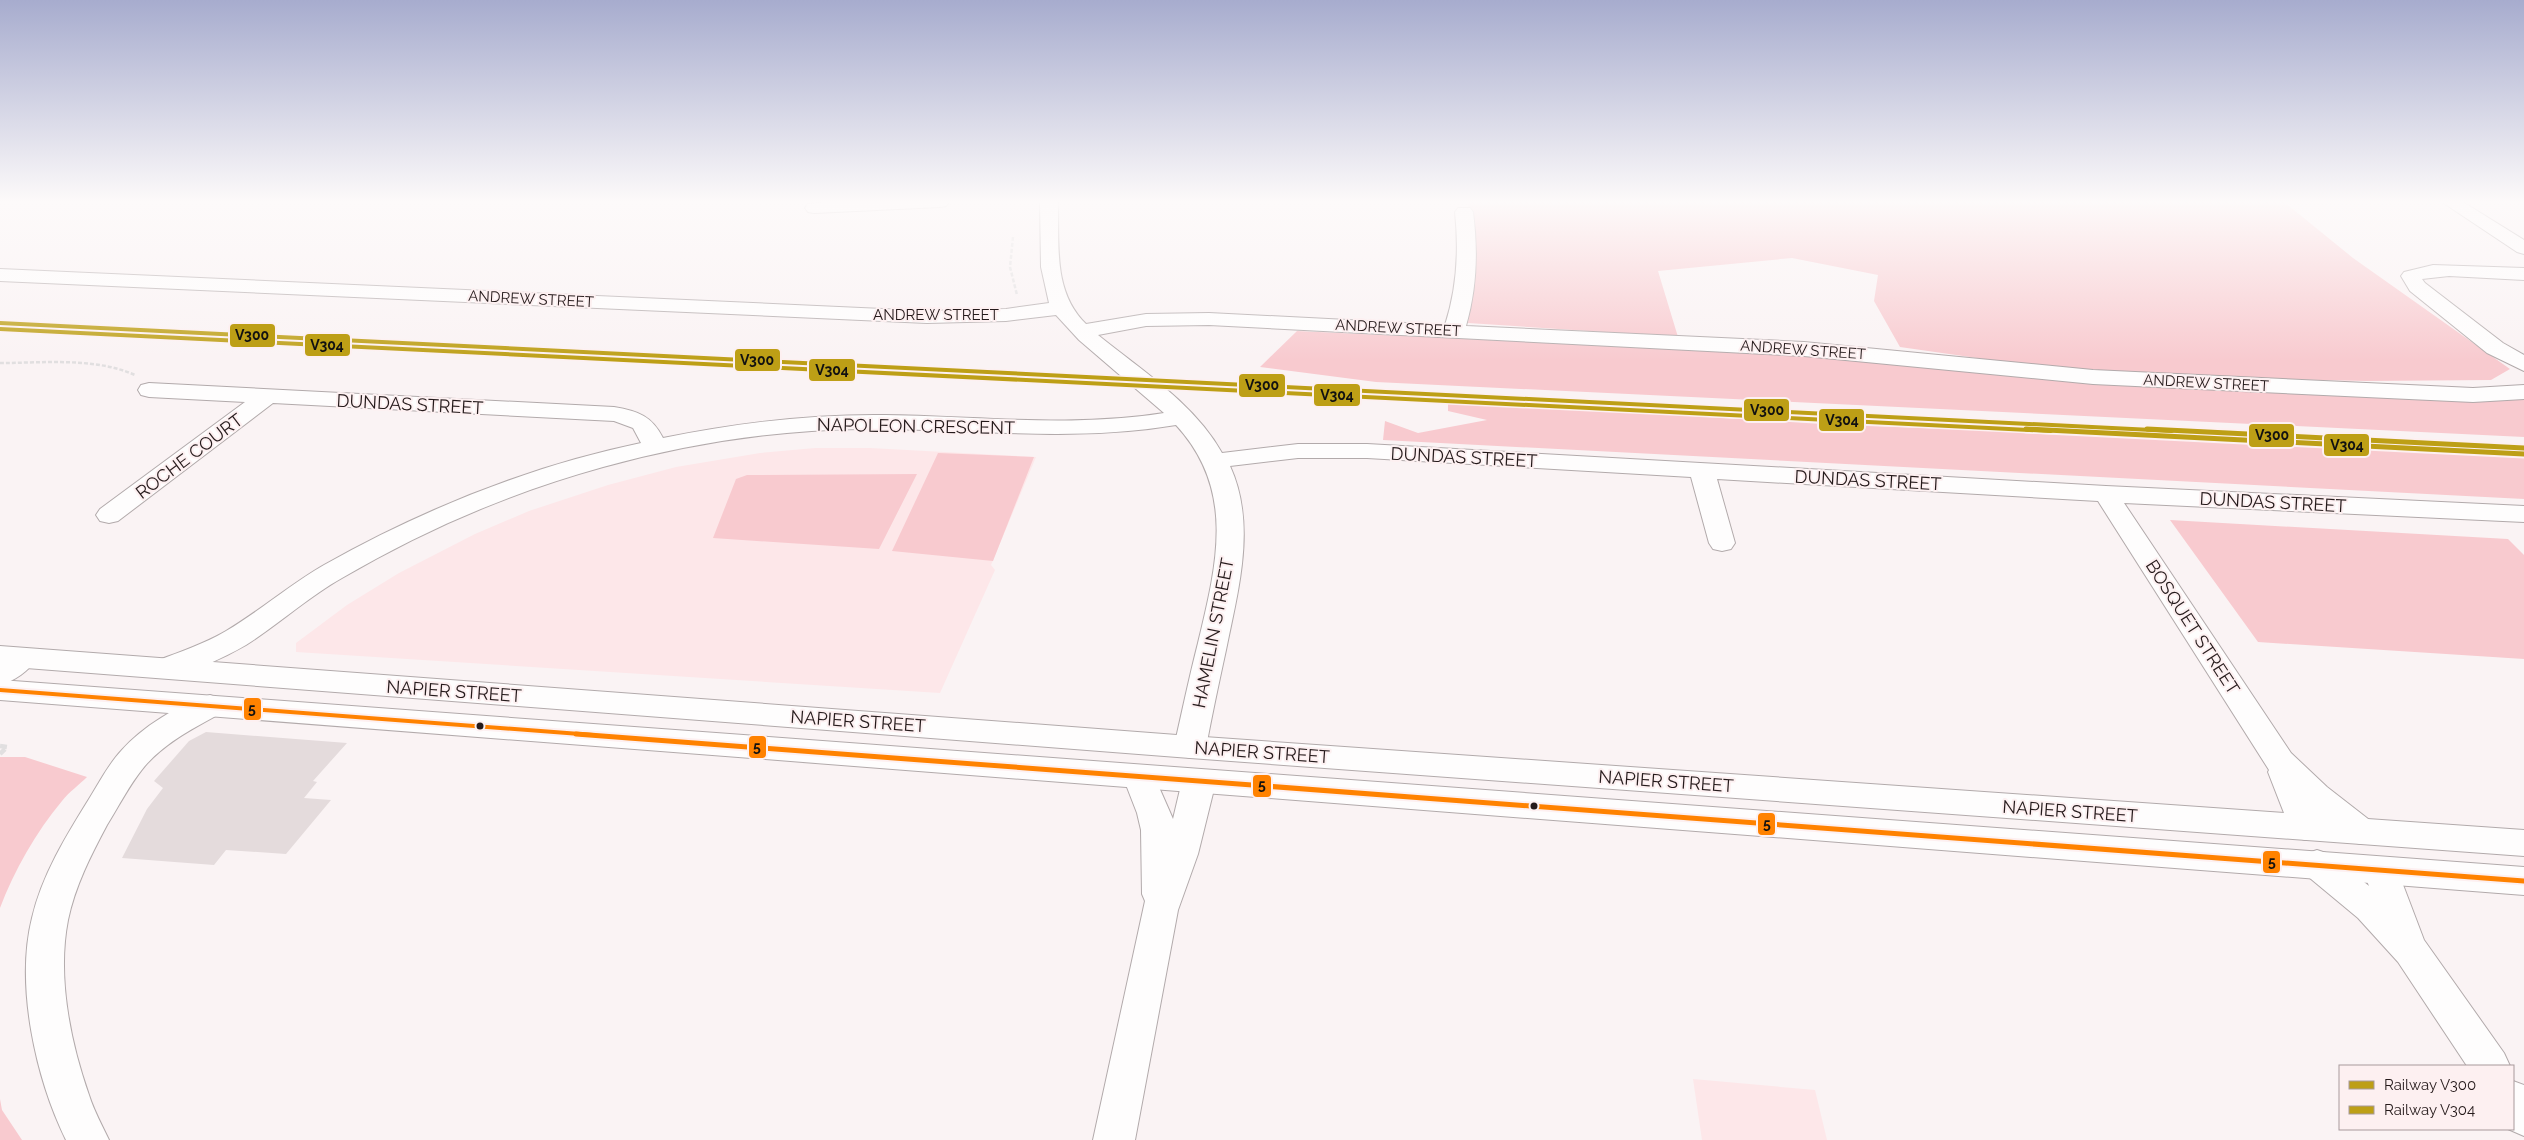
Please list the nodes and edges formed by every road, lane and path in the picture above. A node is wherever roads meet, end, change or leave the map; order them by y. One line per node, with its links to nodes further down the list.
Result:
1 (1011, 255): 6 (path)
2 (1051, 255): 7 (main road)
3 (1466, 255): 9 (main road)
4 (2524, 274): 11 (main road)
5 (0, 275): 7 (main road, ANDREW STREET)
6 (1017, 296)
7 (1062, 308): 8 (main road, HAMELIN STREET)
8 (1082, 331): 9 (main road, ANDREW STREET); 15 (main road, HAMELIN STREET)
9 (1454, 331): 13 (main road, ANDREW STREET)
10 (0, 363): 12 (path)
11 (2524, 364)
12 (149, 390): 14 (main road, DUNDAS STREET)
13 (2524, 392)
14 (268, 396): 16 (main road, DUNDAS STREET); 21 (main road, ROCHE COURT)
15 (1182, 417): 16 (main road, NAPOLEON CRESCENT); 17 (main road, HAMELIN STREET)
16 (655, 447): 23 (main road, NAPOLEON CRESCENT)
17 (1213, 461): 18 (main road, DUNDAS STREET); 30 (main road, HAMELIN STREET)
18 (1702, 471): 19 (main road, DUNDAS STREET); 22 (main road)
19 (2106, 494): 20 (main road, DUNDAS STREET); 32 (main road, BOSQUET STREET)
20 (2524, 514)
21 (109, 515)
22 (1722, 543)
23 (244, 633): 25 (main road, NAPOLEON CRESCENT); 26 (main road, NAPOLEON CRESCENT)
24 (7, 663): 25 (main road, NAPIER STREET)
25 (167, 668): 26 (main road, NAPIER STREET)
26 (229, 673): 30 (main road, NAPIER STREET)
27 (0, 690): 28 (main road, NAPIER STREET)
28 (210, 706): 33 (main road, NAPIER STREET); 46 (main road)
29 (0, 746): 31 (path)
30 (1190, 747): 34 (main road, HAMELIN STREET); 35 (main road, NAPIER STREET)
31 (0, 754)
32 (2280, 761): 35 (main road, BOSQUET STREET); 36 (main road, BOSQUET STREET)
33 (1139, 777): 34 (main road, NAPIER STREET); 41 (main road, HAMELIN STREET)
34 (1199, 781): 38 (main road, NAPIER STREET); 41 (main road, HAMELIN STREET)
35 (2305, 827): 36 (main road, NAPIER STREET)
36 (2360, 831): 37 (main road, NAPIER STREET)
37 (2524, 843)
38 (2317, 864): 39 (main road, NAPIER STREET); 42 (main road)
39 (2381, 871): 40 (main road, NAPIER STREET); 42 (main road)
40 (2524, 881)
41 (1160, 910): 47 (main road, HAMELIN STREET)
42 (2411, 951): 43 (main road)
43 (2489, 1065)
44 (2514, 1101): 45 (main road)
45 (2524, 1116)
46 (88, 1140)
47 (1114, 1140)

